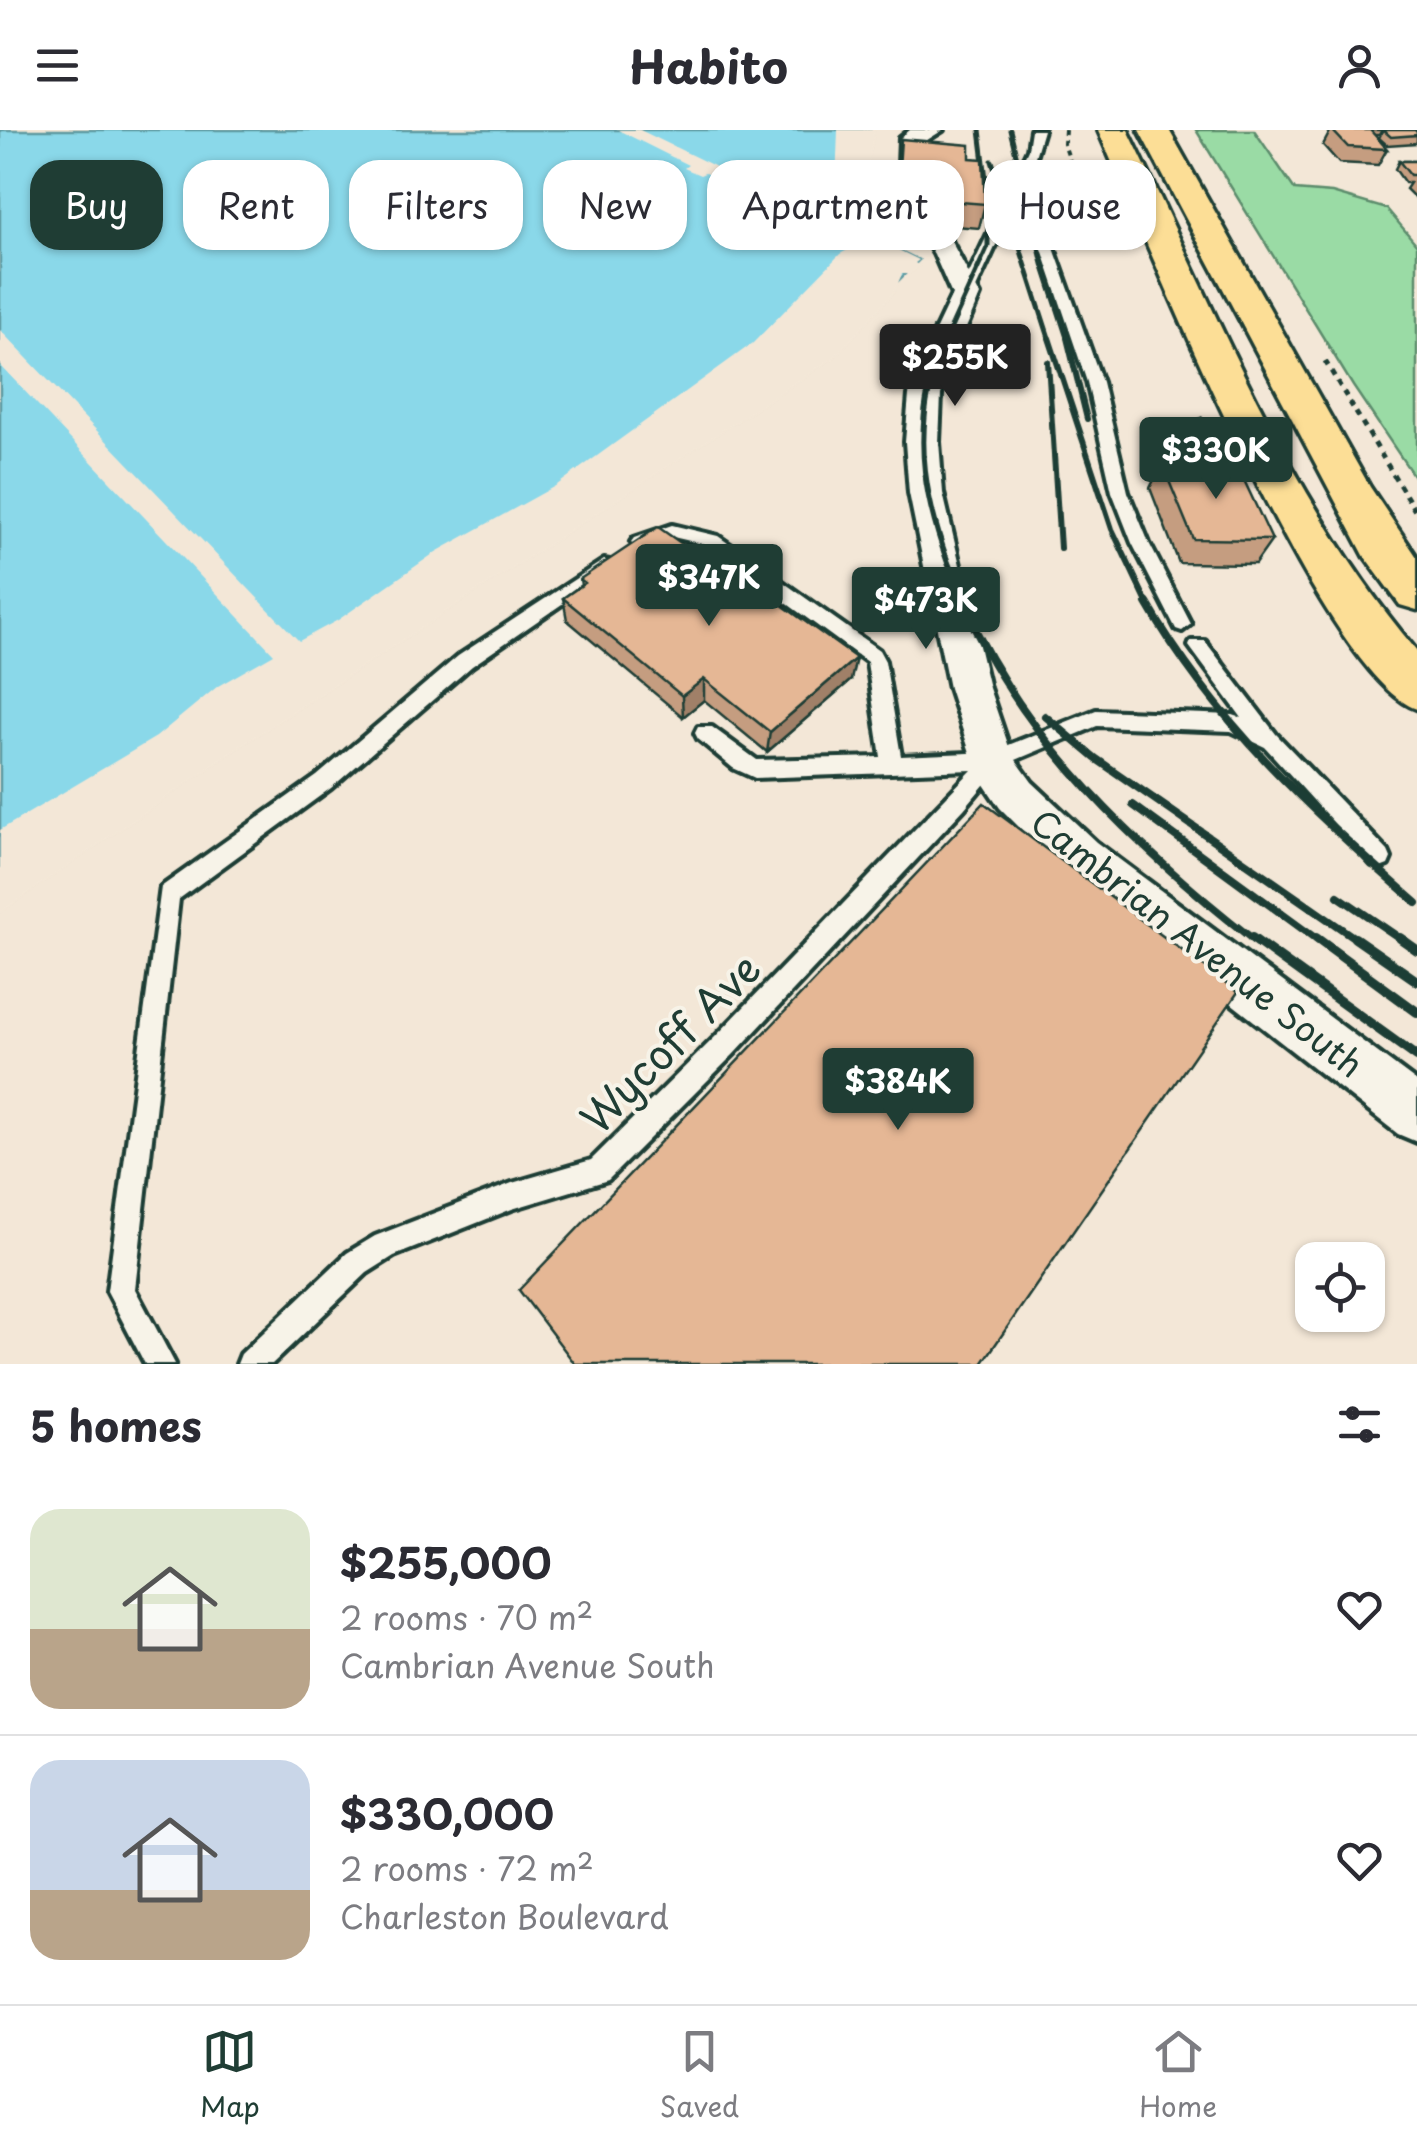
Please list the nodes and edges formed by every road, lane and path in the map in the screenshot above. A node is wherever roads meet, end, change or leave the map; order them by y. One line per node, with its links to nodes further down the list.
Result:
1 (931, 130): 6 (street)
2 (1037, 130): 7 (lane, Cambrian Avenue South)
3 (1065, 130): 8 (path)
4 (1113, 130): 18 (highway)
5 (1154, 130): 15 (highway)
6 (938, 148)
7 (1029, 160)
8 (1070, 160)
9 (944, 250): 12 (street)
10 (987, 250): 12 (lane, Cambrian Avenue South)
11 (1050, 250): 16 (lane)
12 (966, 295): 21 (street, Cambrian Avenue South)
13 (1196, 409): 14 (path)
14 (1180, 473)
15 (1417, 592)
16 (1182, 624)
17 (1198, 646): 20 (lane)
18 (1417, 688)
19 (706, 732): 22 (lane)
20 (1272, 741): 21 (lane); 23 (lane)
21 (992, 761): 22 (lane); 24 (street, Cambrian Avenue South); 26 (lane, Wycoff Ave)
22 (892, 766): 25 (lane)
23 (1380, 858)
24 (1417, 1115)
25 (161, 1364)
26 (251, 1364)

